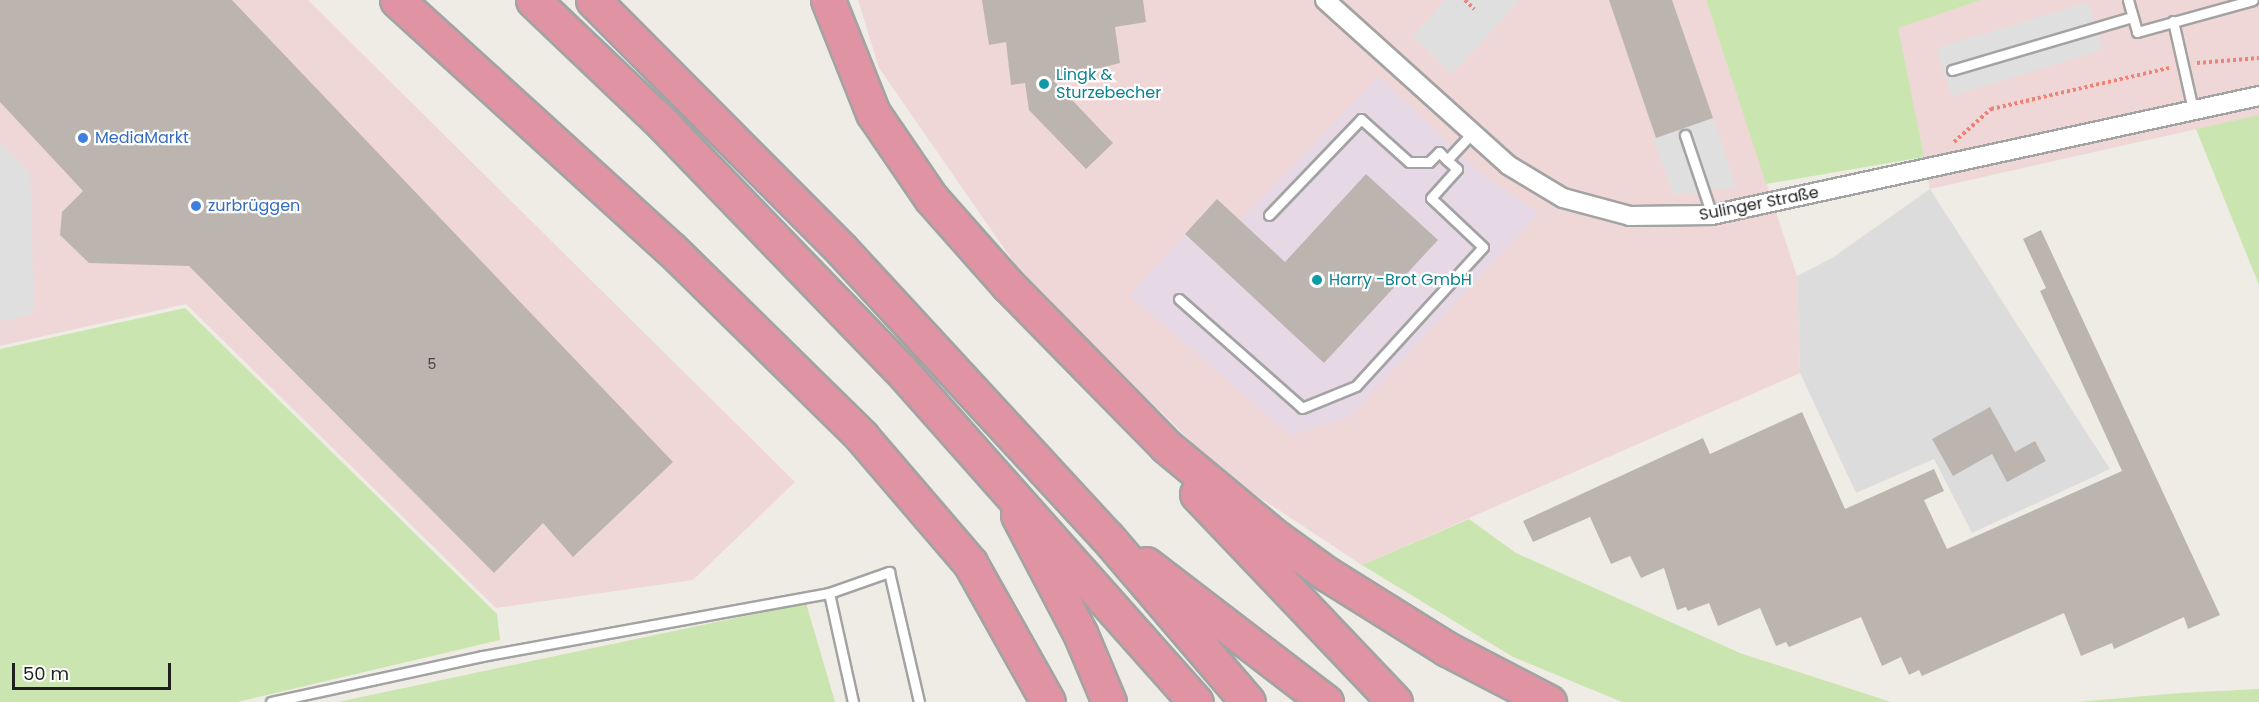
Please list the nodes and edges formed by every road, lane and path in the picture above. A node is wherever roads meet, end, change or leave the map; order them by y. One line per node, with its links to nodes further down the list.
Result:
1 (397, 0): 28 (highway)
2 (533, 0): 25 (highway)
3 (593, 0): 26 (highway)
4 (828, 0): 24 (highway)
5 (1325, 0): 17 (street, Sulinger Straße)
6 (1465, 0): 9 (path)
7 (2128, 0): 10 (lane)
8 (2253, 0): 11 (lane)
9 (1474, 9)
10 (2132, 17): 11 (lane); 14 (lane)
11 (2173, 21): 13 (lane)
12 (2259, 58): 13 (path)
13 (2183, 65): 16 (lane); 20 (path)
14 (1952, 70)
15 (2259, 96): 16 (street, Sulinger Straße)
16 (2193, 110): 20 (street, Sulinger Straße)
17 (1470, 134): 19 (lane); 22 (street, Sulinger Straße)
18 (1685, 135): 22 (lane)
19 (1447, 160): 21 (lane); 23 (lane)
20 (1920, 170): 22 (street, Sulinger Straße)
21 (1269, 215)
22 (1712, 215)
23 (1179, 299)
24 (1105, 386): 36 (highway); 37 (highway)
25 (996, 473): 32 (highway); 33 (highway)
26 (1107, 537): 34 (highway); 35 (highway)
27 (829, 593): 29 (lane); 30 (lane); 31 (lane)
28 (1044, 697)
29 (271, 702)
30 (853, 702)
31 (919, 702)
32 (1109, 702)
33 (1196, 702)
34 (1248, 702)
35 (1326, 702)
36 (1395, 702)
37 (1549, 702)

